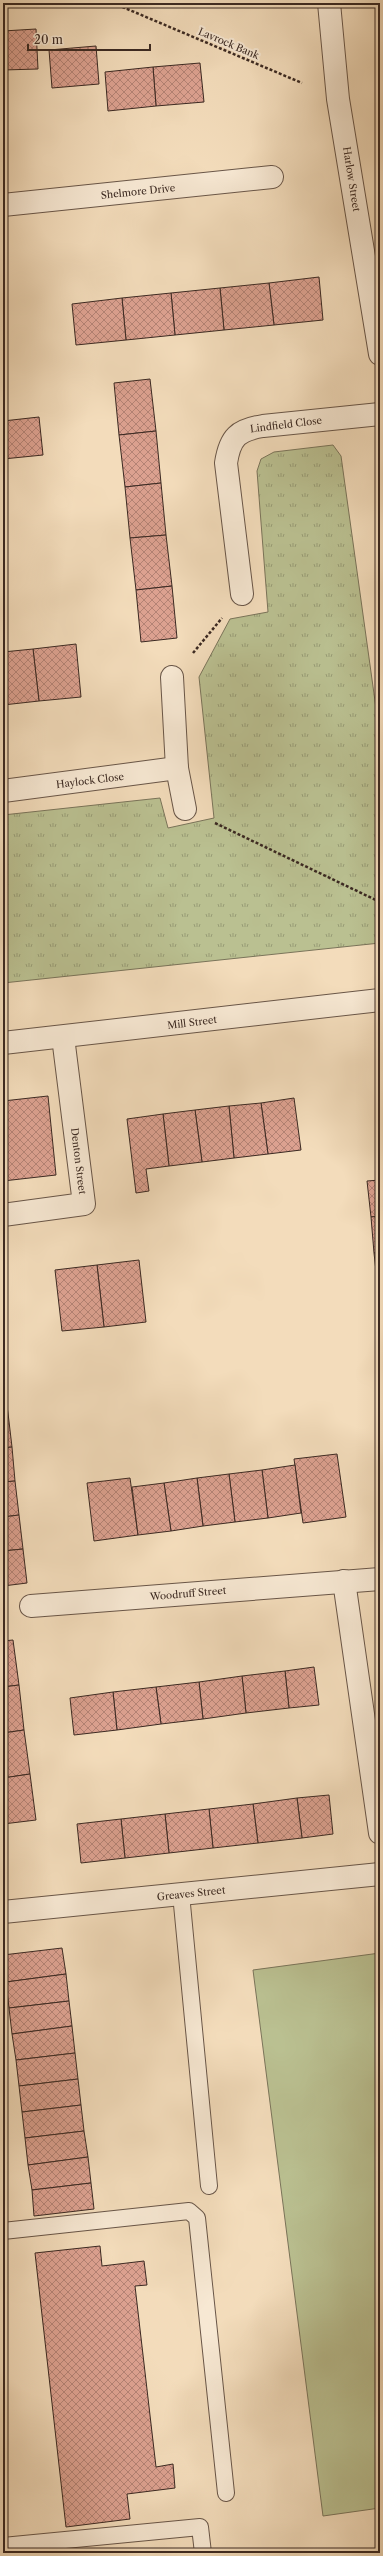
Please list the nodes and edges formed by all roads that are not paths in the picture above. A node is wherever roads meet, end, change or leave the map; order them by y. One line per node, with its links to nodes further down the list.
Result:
1 (329, 3): 4 (street, Harlow Street)
2 (272, 177): 3 (street, Shelmore Drive)
3 (3, 205)
4 (380, 354)
5 (380, 414): 6 (street, Lindfield Close)
6 (242, 594)
7 (172, 678): 8 (street)
8 (177, 768): 9 (street, Haylock Close); 10 (street)
9 (3, 791)
10 (185, 809)
11 (380, 1000): 12 (street, Mill Street)
12 (63, 1037): 13 (street, Mill Street); 14 (street, Denton Street)
13 (3, 1043)
14 (3, 1215)
15 (380, 1579): 16 (street, Woodruff Street)
16 (344, 1581): 17 (street, Woodruff Street); 18 (street)
17 (31, 1606)
18 (380, 1833)
19 (380, 1874): 20 (street, Greaves Street)
20 (181, 1894): 21 (street, Greaves Street); 22 (lane)
21 (3, 1912)
22 (209, 2186)
23 (3, 2231): 24 (lane)
24 (226, 2493)
25 (3, 2546): 26 (lane)
26 (203, 2553)

